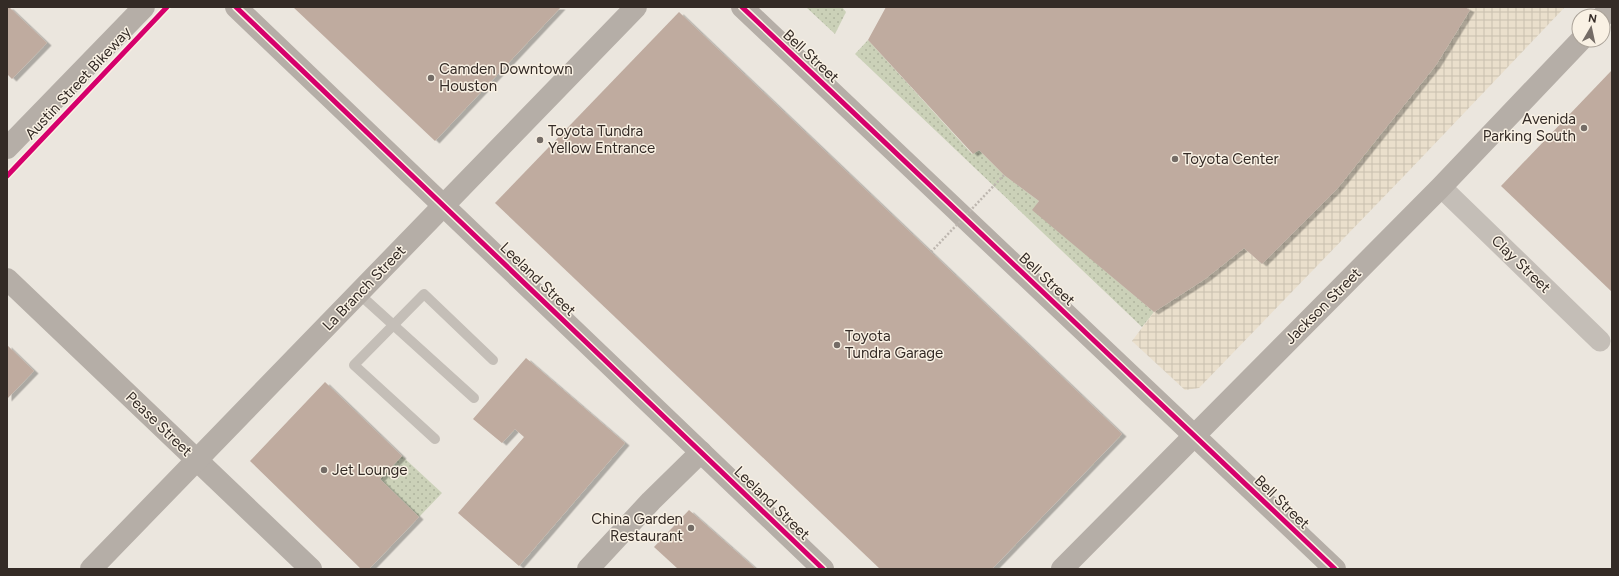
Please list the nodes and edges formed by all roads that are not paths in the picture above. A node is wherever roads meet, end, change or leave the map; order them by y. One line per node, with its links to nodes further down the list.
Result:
1 (144, 7): 6 (street)
2 (236, 7): 8 (street, Leeland Street)
3 (636, 7): 8 (street, La Branch Street)
4 (742, 7): 15 (street, Bell Street)
5 (1572, 48): 7 (street, Jackson Street)
6 (7, 148)
7 (1441, 187): 12 (street, Clay Street); 15 (street, Jackson Street)
8 (443, 205): 10 (street, La Branch Street); 17 (street, Leeland Street)
9 (7, 279): 18 (street, Pease Street)
10 (358, 293): 11 (lane); 18 (street, La Branch Street)
11 (393, 326): 13 (lane); 14 (lane); 16 (lane)
12 (1600, 341)
13 (492, 360)
14 (474, 398)
15 (1194, 435): 23 (street, Jackson Street); 24 (street, Bell Street)
16 (435, 439)
17 (701, 452): 21 (street); 22 (street, Leeland Street)
18 (197, 461): 19 (street, La Branch Street); 20 (street, Pease Street)
19 (91, 569)
20 (311, 569)
21 (588, 569)
22 (823, 569)
23 (1062, 569)
24 (1334, 569)

